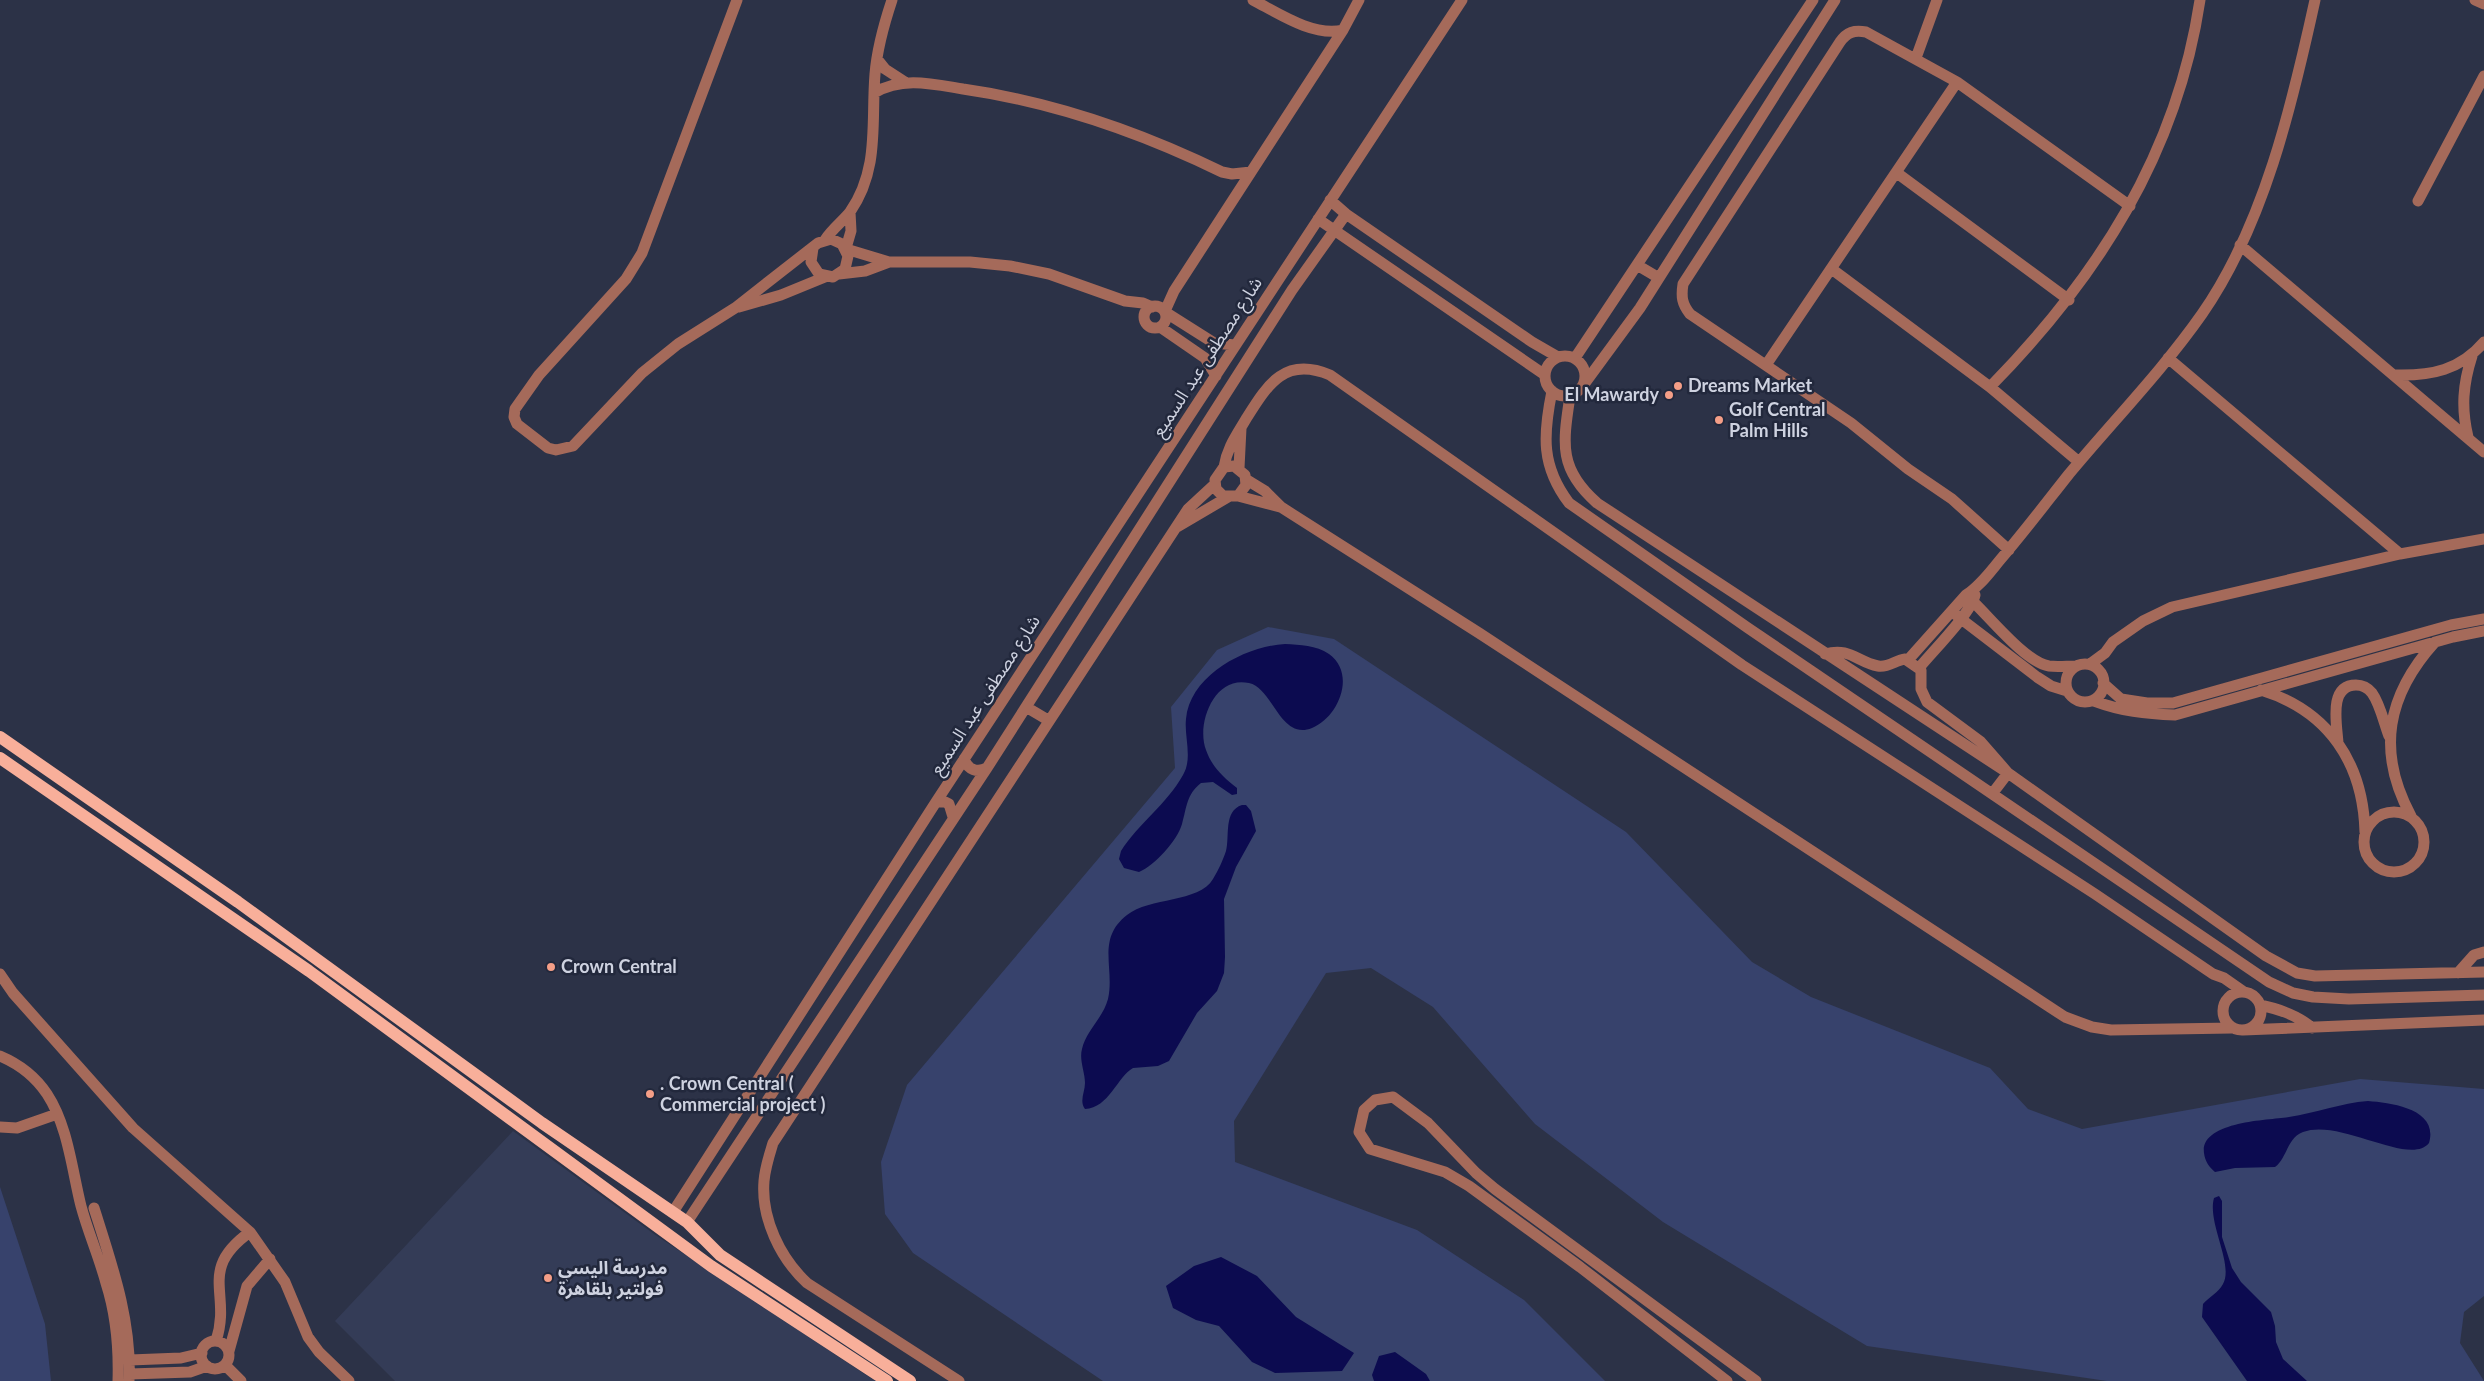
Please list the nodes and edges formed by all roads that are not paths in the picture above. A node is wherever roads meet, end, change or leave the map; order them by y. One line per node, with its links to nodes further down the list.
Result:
1 (737, 0): 43 (street)
2 (892, 0): 15 (street)
3 (1252, 0): 11 (street)
4 (1359, 0): 12 (street)
5 (1462, 0): 24 (street, شارع مصطفى عبد السميع)
6 (1812, 0): 36 (street)
7 (1835, 0): 40 (street)
8 (1937, 0): 14 (street)
9 (2200, 0): 26 (street)
10 (2315, 0): 32 (street)
11 (1316, 29): 12 (street); 13 (street)
12 (1343, 30): 13 (street)
13 (1326, 55): 21 (street)
14 (1916, 58): 18 (street); 53 (street)
15 (877, 59): 17 (street); 19 (street)
16 (2484, 76): 25 (street)
17 (905, 82): 19 (street); 20 (street)
18 (1957, 82): 22 (street); 26 (street)
19 (874, 93): 27 (street)
20 (1222, 172): 21 (street); 23 (street)
21 (1251, 172): 23 (street)
22 (1897, 173): 37 (street); 41 (street)
23 (1235, 196): 44 (street)
24 (1330, 200): 28 (street); 29 (street, شارع مصطفى عبد السميع)
25 (2418, 201)
26 (2130, 206): 41 (street)
27 (850, 212): 31 (street); 34 (street)
28 (1346, 214): 30 (street, شارع مصطفى عبد السميع); 50 (street)
29 (1318, 219): 30 (street); 48 (street, شارع مصطفى عبد السميع)
30 (1334, 231): 54 (street); 91 (street, شارع مصطفى عبد السميع)
31 (824, 240): 33 (street); 34 (street)
32 (2240, 245): 52 (street); 55 (street)
33 (813, 248): 39 (street); 43 (street)
34 (846, 249): 35 (street); 38 (street)
35 (889, 262): 38 (street); 42 (street)
36 (1637, 265): 40 (street); 51 (street)
37 (1833, 270): 53 (street); 58 (street)
38 (840, 274): 39 (street)
39 (826, 276): 43 (street)
40 (1659, 278): 57 (street)
41 (2069, 300): 58 (street)
42 (1125, 301): 44 (street); 45 (street)
43 (735, 308)
44 (1159, 309): 45 (street); 46 (street); 48 (street)
45 (1144, 319): 46 (street)
46 (1160, 327): 56 (street)
47 (2484, 342): 49 (street)
48 (1236, 345): 56 (street, شارع مصطفى عبد السميع)
49 (2472, 356): 55 (street); 62 (street)
50 (1558, 358): 51 (street); 54 (street)
51 (1575, 358): 57 (street)
52 (2168, 358): 64 (street); 74 (street)
53 (1766, 365): 73 (street)
54 (1545, 375): 59 (street)
55 (2396, 375): 62 (street)
56 (1216, 376): 97 (street, شارع مصطفى عبد السميع)
57 (1585, 382): 60 (street)
58 (1990, 387): 64 (street)
59 (1552, 391): 60 (street); 80 (street)
60 (1570, 396): 76 (street)
61 (1241, 428): 65 (street); 66 (street); 109 (street)
62 (2468, 437): 63 (street)
63 (2484, 452)
64 (2079, 462): 73 (street)
65 (1224, 468): 66 (street); 68 (street)
66 (1239, 468): 67 (street)
67 (1246, 480): 69 (street); 70 (street)
68 (1215, 484): 69 (street); 71 (street)
69 (1233, 497): 70 (street); 71 (street)
70 (1281, 507): 117 (street)
71 (1175, 528): 92 (street)
72 (2484, 539): 74 (street)
73 (2009, 550): 75 (street)
74 (2400, 554): 84 (street)
75 (1972, 595): 77 (street); 85 (street)
76 (1766, 616): 80 (street); 82 (street)
77 (1956, 616): 83 (street); 86 (street); 89 (street)
78 (2484, 619): 87 (street)
79 (2484, 631): 81 (street)
80 (1755, 633): 100 (street)
81 (2436, 642): 88 (street); 94 (street)
82 (1825, 654): 83 (street); 99 (street)
83 (1908, 660): 86 (street)
84 (2090, 664): 85 (street); 87 (street)
85 (2076, 666): 89 (street)
86 (1919, 668): 99 (street)
87 (2103, 683): 90 (street)
88 (2261, 690): 90 (street); 95 (street)
89 (2067, 691): 90 (street)
90 (2094, 701)
91 (1026, 707): 92 (street); 98 (street, شارع مصطفى عبد السميع)
92 (1048, 720): 143 (street)
93 (0, 736): 123 (main road)
94 (2390, 738): 95 (street); 103 (street)
95 (2338, 743): 104 (street)
96 (0, 758): 141 (main road)
97 (964, 759): 98 (street); 101 (street, شارع مصطفى عبد السميع)
98 (987, 768): 102 (street, شارع مصطفى عبد السميع)
99 (2008, 774): 100 (street); 107 (street)
100 (1992, 794): 111 (street)
101 (936, 802): 102 (street); 123 (street, شارع مصطفى عبد السميع)
102 (953, 816): 124 (street, شارع مصطفى عبد السميع)
103 (2410, 816): 104 (street); 104 (street)
104 (2364, 832)
105 (2484, 952): 107 (street)
106 (2484, 972): 107 (street)
107 (2458, 973)
108 (0, 974): 125 (street)
109 (2213, 974): 110 (street); 112 (street)
110 (2244, 992): 112 (street); 113 (street)
111 (2484, 996)
112 (2228, 997): 114 (street)
113 (2260, 1005): 116 (street); 118 (street)
114 (2223, 1016): 117 (street); 118 (street)
115 (2484, 1020): 116 (street)
116 (2312, 1028): 118 (street)
117 (2203, 1029): 118 (street)
118 (2238, 1029)
119 (0, 1056): 120 (street)
120 (57, 1114): 121 (street); 138 (street)
121 (0, 1127)
122 (94, 1208): 134 (street)
123 (673, 1212): 124 (main road)
124 (688, 1222): 142 (main road)
125 (250, 1232): 126 (street); 129 (street)
126 (270, 1259): 130 (street); 140 (street)
127 (1598, 1264): 128 (street); 128 (street); 145 (street)
128 (1589, 1274): 144 (street)
129 (220, 1325): 130 (street); 131 (street)
130 (236, 1327): 132 (street)
131 (216, 1341): 132 (street); 133 (street)
132 (229, 1351): 135 (street)
133 (202, 1353): 134 (street); 136 (street)
134 (130, 1360): 137 (street)
135 (225, 1365): 136 (street); 139 (street)
136 (207, 1366): 137 (street)
137 (129, 1377)
138 (118, 1381)
139 (241, 1381)
140 (349, 1381)
141 (887, 1381)
142 (910, 1381)
143 (959, 1381)
144 (1728, 1381)
145 (1756, 1381)

